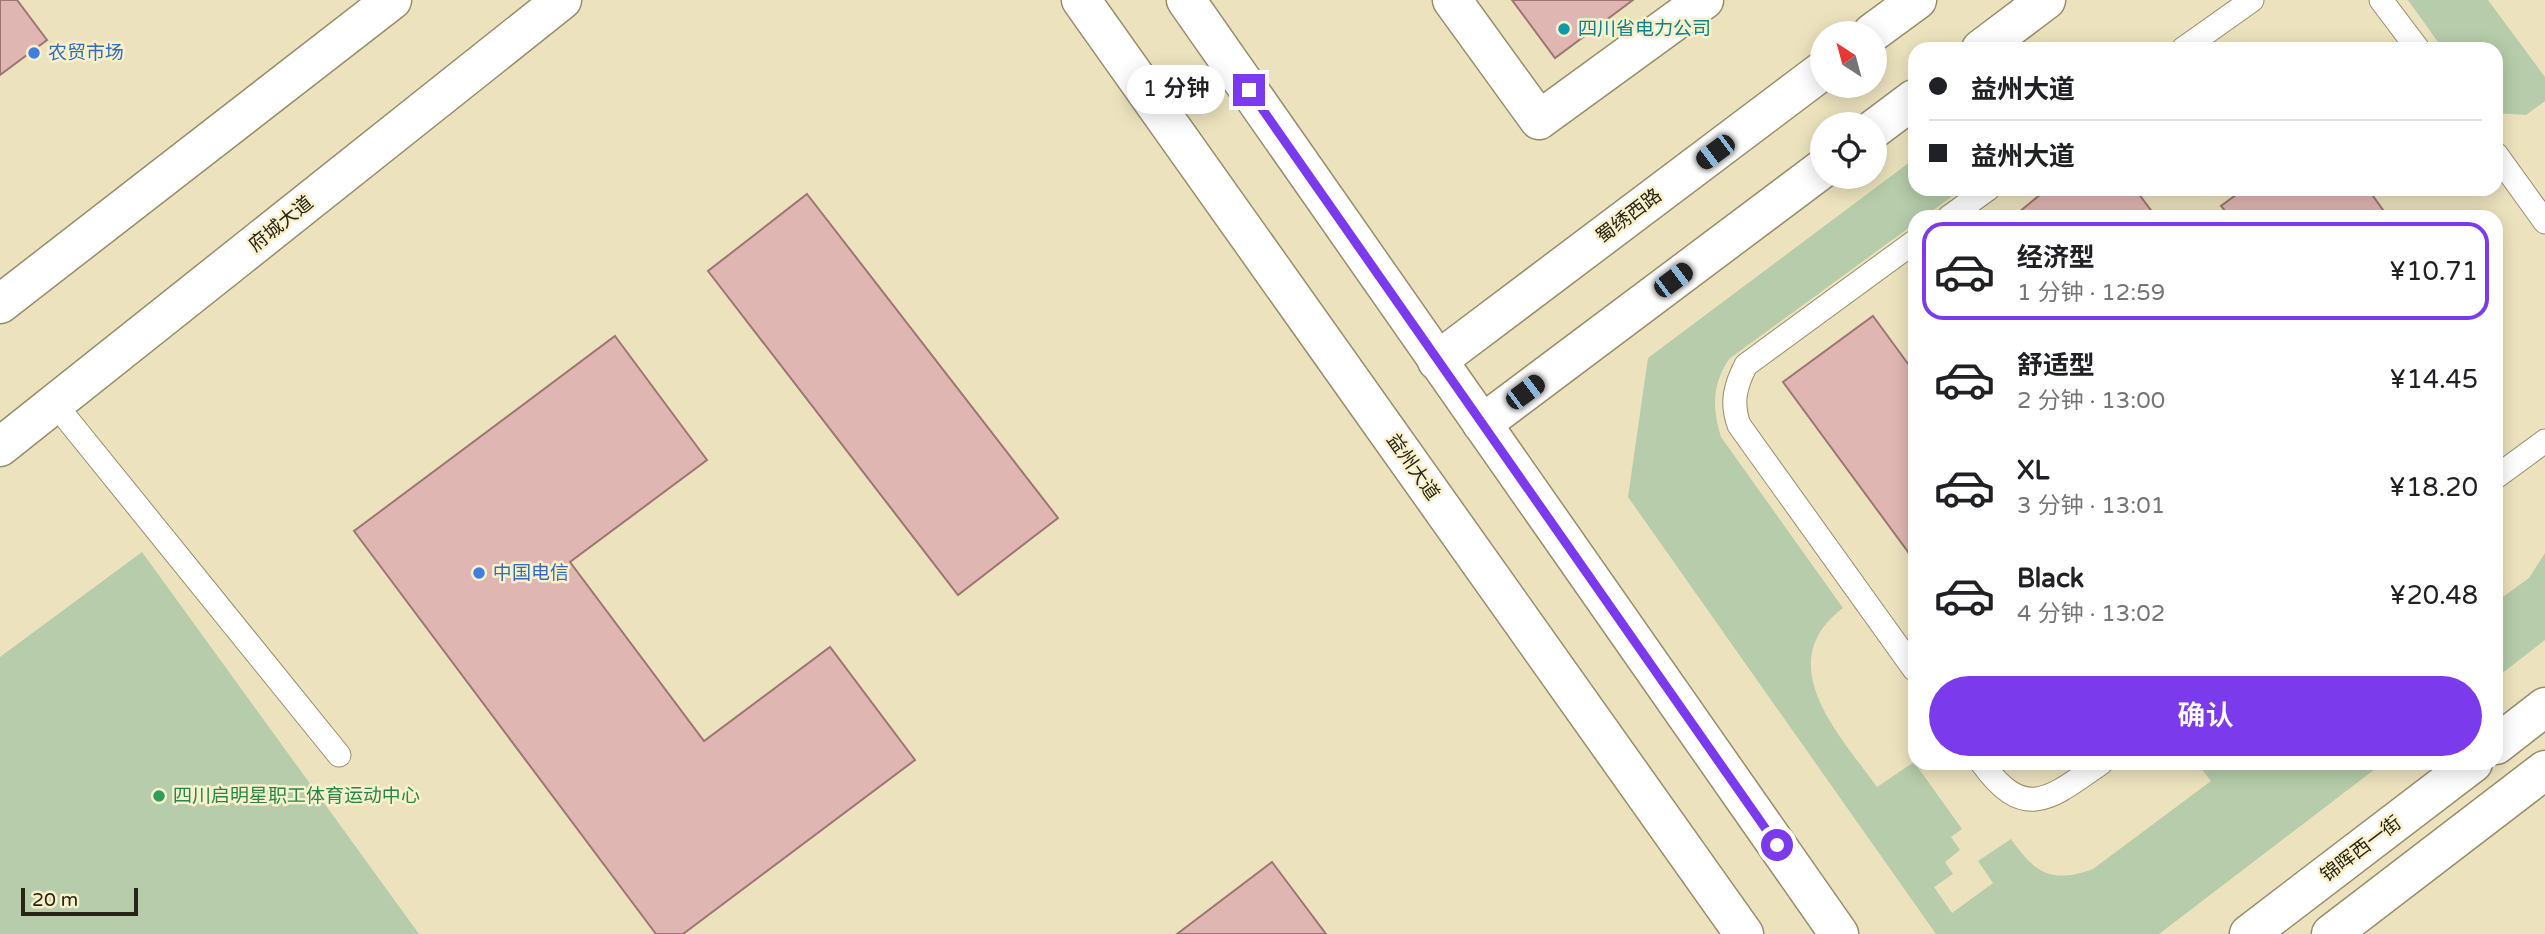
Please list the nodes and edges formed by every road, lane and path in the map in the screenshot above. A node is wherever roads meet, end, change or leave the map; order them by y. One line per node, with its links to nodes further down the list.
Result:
1 (392, 0): 24 (main road)
2 (562, 0): 26 (main road, 府城大道)
3 (1081, 0): 39 (main road, 益州大道)
4 (1186, 0): 25 (main road)
5 (1451, 0): 6 (main road)
6 (1704, 0)
7 (1917, 0): 11 (main road)
8 (2046, 0): 12 (main road)
9 (2252, 0): 13 (lane)
10 (2381, 0): 14 (lane)
11 (1887, 22)
12 (1990, 42)
13 (2193, 42)
14 (2413, 42)
15 (1810, 80): 25 (main road, 蜀绣西路)
16 (1908, 104): 17 (main road)
17 (1887, 119)
18 (2503, 165): 22 (lane)
19 (1810, 178): 27 (main road)
20 (1978, 196): 21 (lane)
21 (1959, 210)
22 (2545, 222)
23 (1908, 246): 31 (lane)
24 (0, 304)
25 (1437, 361): 27 (main road)
26 (55, 404): 29 (main road, 府城大道); 34 (lane)
27 (1482, 424): 40 (main road)
28 (2545, 441): 30 (lane)
29 (0, 447)
30 (2503, 472)
31 (1908, 661)
32 (2545, 707): 33 (main road)
33 (2503, 740)
34 (339, 755)
35 (1988, 770): 36 (lane)
36 (2091, 770)
37 (2464, 770): 41 (main road, 锦晖西一街)
38 (2545, 770): 42 (main road)
39 (1744, 934)
40 (1839, 934)
41 (2249, 934)
42 (2331, 934)

